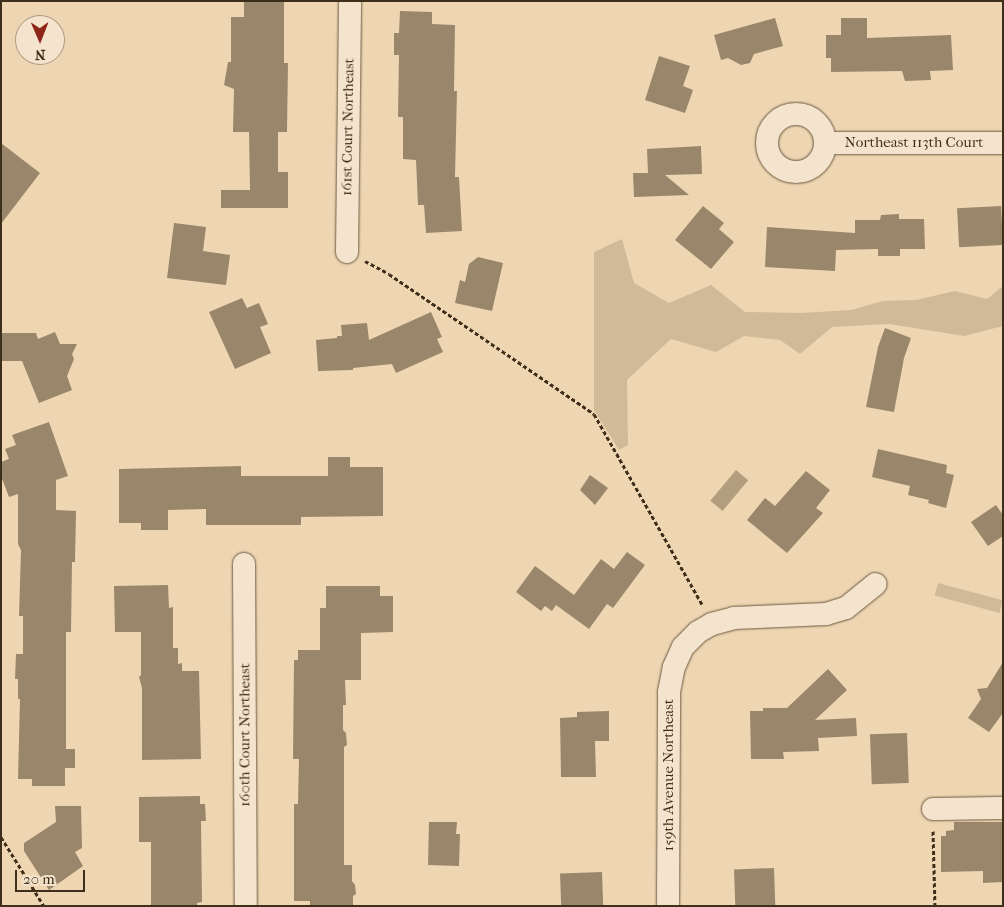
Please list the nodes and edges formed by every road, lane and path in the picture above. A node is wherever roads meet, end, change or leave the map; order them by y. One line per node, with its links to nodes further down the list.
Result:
1 (350, 1): 4 (street, 161st Court Northeast)
2 (826, 143): 3 (street, Northeast 113th Court)
3 (1003, 143)
4 (347, 252): 7 (path)
5 (244, 564): 12 (street, 160th Court Northeast)
6 (876, 584): 13 (street, 159th Avenue Northeast)
7 (706, 610)
8 (1003, 808): 9 (street)
9 (933, 809): 14 (path)
10 (1, 837): 11 (path)
11 (44, 906)
12 (246, 906)
13 (668, 906)
14 (935, 906)

